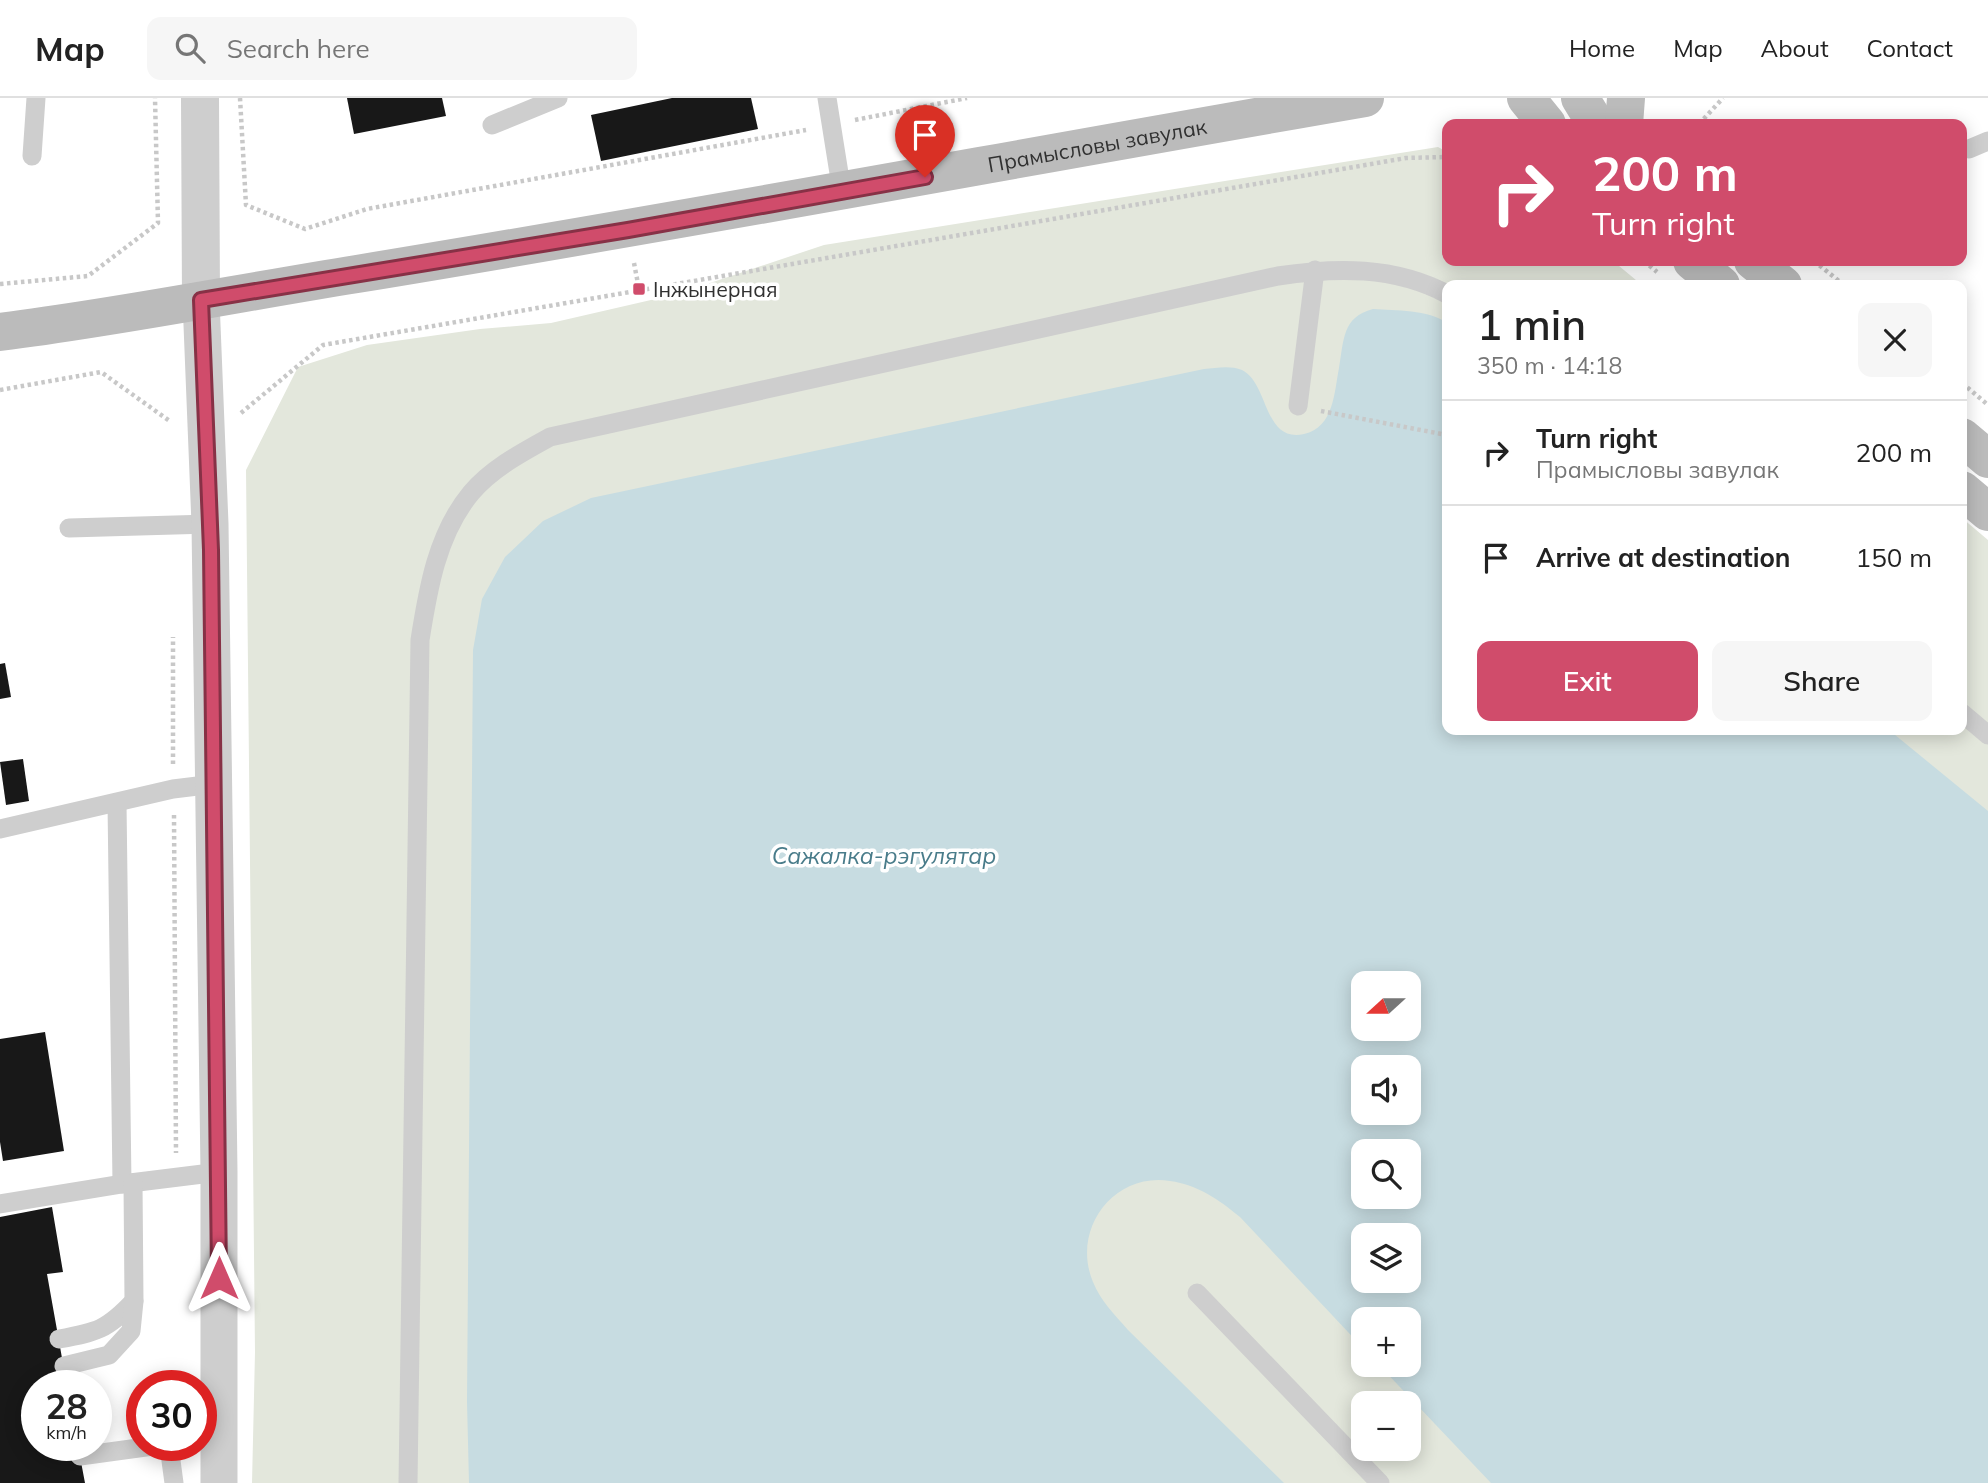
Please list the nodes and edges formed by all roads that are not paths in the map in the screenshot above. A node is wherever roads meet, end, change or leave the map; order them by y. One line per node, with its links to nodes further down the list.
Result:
1 (36, 98): 15 (lane)
2 (200, 98): 23 (street)
3 (558, 98): 12 (lane)
4 (827, 98): 16 (lane)
5 (1365, 98): 16 (main road, Прамысловы завулак)
6 (1526, 98): 9 (main road)
7 (1580, 98): 10 (main road)
8 (1626, 98): 11 (main road)
9 (1543, 119)
10 (1593, 119)
11 (1624, 119)
12 (492, 125)
13 (1988, 141): 14 (lane)
14 (1969, 149)
15 (32, 156)
16 (842, 192): 23 (main road, Прамысловы завулак)
17 (1698, 266): 20 (main road)
18 (1759, 266): 21 (main road)
19 (1315, 270): 22 (lane); 25 (lane); 49 (lane)
20 (1715, 280)
21 (1777, 280)
22 (1442, 291)
23 (201, 300): 24 (main road, Прамысловы завулак); 30 (street)
24 (0, 332)
25 (1297, 407)
26 (1967, 441): 27 (main road)
27 (1988, 459)
28 (1967, 494): 29 (main road)
29 (1988, 512)
30 (210, 524): 31 (lane); 34 (street)
31 (69, 528)
32 (1967, 717): 33 (lane)
33 (1988, 736)
34 (214, 783): 35 (lane); 37 (street)
35 (117, 803): 36 (lane); 38 (lane)
36 (0, 829)
37 (219, 1171): 38 (lane); 44 (street)
38 (127, 1183): 39 (lane); 41 (lane)
39 (0, 1204)
40 (1198, 1293): 50 (lane)
41 (134, 1301): 42 (lane); 43 (lane)
42 (59, 1339)
43 (64, 1366)
44 (212, 1370)
45 (171, 1461): 47 (lane)
46 (215, 1461): 48 (street)
47 (174, 1483)
48 (219, 1483)
49 (408, 1483)
50 (1380, 1483)

